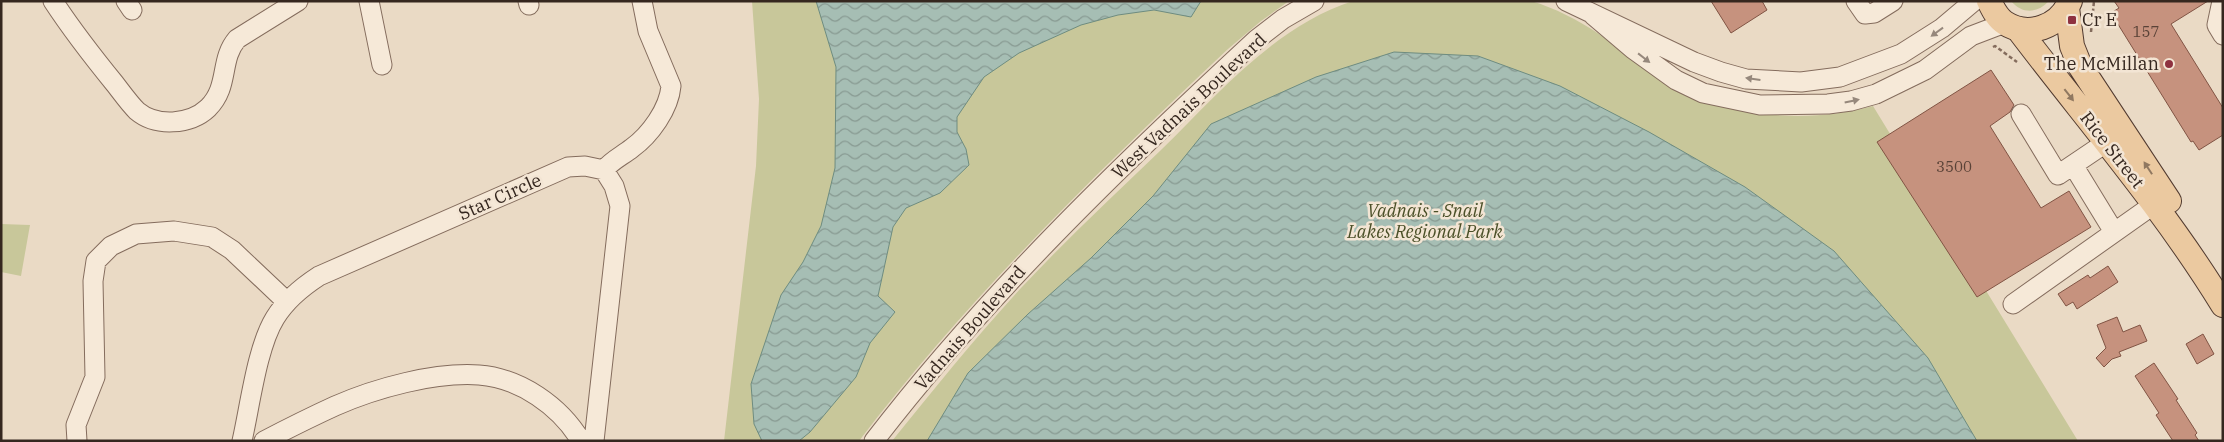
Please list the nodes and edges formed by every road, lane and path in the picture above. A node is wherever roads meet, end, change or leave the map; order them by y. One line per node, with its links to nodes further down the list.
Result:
1 (53, 1): 2 (street)
2 (298, 1)
3 (369, 1): 18 (street)
4 (642, 1): 22 (street)
5 (1314, 1): 24 (street, West Vadnais Boulevard)
6 (1566, 1): 14 (street)
7 (1856, 1): 8 (street)
8 (1893, 1)
9 (1974, 1): 14 (street, one-way to 14)
10 (1989, 1): 15 (main road, Rice Street)
11 (2094, 1): 17 (path)
12 (2222, 1): 16 (street)
13 (2068, 5): 15 (main road); 26 (main road, Rice Street, one-way to 13)
14 (1594, 15): 15 (street, one-way to 15)
15 (2011, 26): 20 (main road, Rice Street, one-way to 20)
16 (2223, 34)
17 (2090, 38)
18 (382, 65)
19 (2021, 114): 21 (street)
20 (2107, 142): 21 (street); 23 (main road, Rice Street)
21 (2073, 165): 25 (street)
22 (604, 170): 27 (street, Star Circle); 34 (street)
23 (2153, 205): 25 (street); 26 (main road, Rice Street)
24 (1070, 220): 35 (street, Vadnais Boulevard)
25 (2114, 232): 28 (street)
26 (2203, 272): 29 (main road, Rice Street)
27 (287, 302): 30 (street); 31 (street, Star Circle)
28 (2012, 304)
29 (2223, 304)
30 (77, 441)
31 (242, 441)
32 (264, 441): 33 (street)
33 (581, 441)
34 (594, 441)
35 (874, 441)

